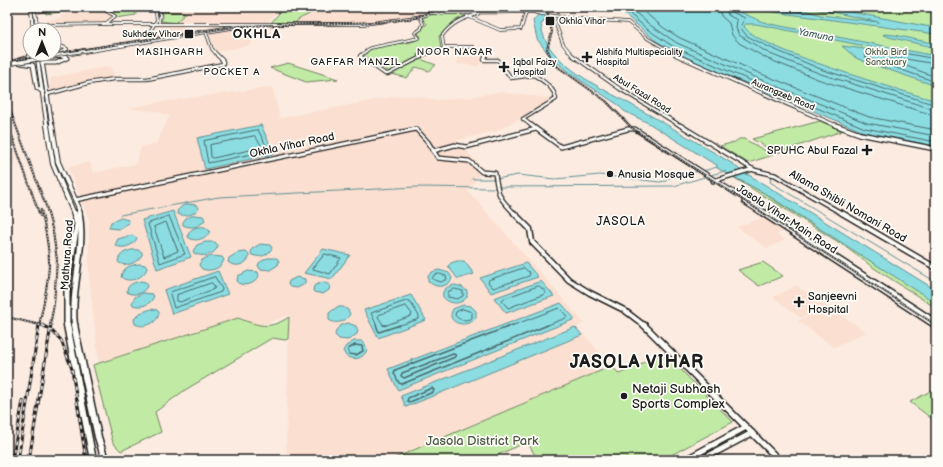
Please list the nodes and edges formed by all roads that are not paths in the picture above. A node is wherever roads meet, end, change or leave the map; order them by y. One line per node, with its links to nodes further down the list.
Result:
1 (32, 7): 15 (main road); 16 (main road)
2 (99, 7): 19 (street)
3 (156, 7): 17 (main road)
4 (443, 7): 8 (main road)
5 (447, 7): 8 (main road)
6 (534, 7): 9 (main road)
7 (526, 12): 9 (street); 11 (street); 13 (street)
8 (430, 13): 10 (street); 12 (main road); 21 (main road)
9 (538, 13): 14 (main road, Aurangzeb Road)
10 (461, 14): 11 (street); 13 (street)
11 (478, 14): 13 (street)
12 (420, 16): 21 (main road); 29 (street)
13 (467, 17): 29 (street)
14 (562, 17): 44 (main road, Aurangzeb Road); 46 (street, Abul Fazal Road)
15 (33, 22)
16 (36, 22)
17 (157, 23): 19 (main road); 19 (main road); 20 (main road); 23 (main road); 25 (main road)
18 (62, 24): 19 (main road)
19 (106, 24): 22 (main road)
20 (244, 24): 21 (main road); 23 (main road); 24 (main road)
21 (325, 24)
22 (62, 25)
23 (235, 25): 25 (main road)
24 (206, 32): 25 (main road); 42 (street)
25 (149, 39): 26 (main road)
26 (132, 43): 31 (main road); 32 (main road, bridge)
27 (62, 46): 31 (main road)
28 (62, 47): 30 (main road, bridge)
29 (445, 47): 43 (street)
30 (62, 52)
31 (71, 53): 41 (main road)
32 (62, 54)
33 (62, 56): 36 (main road, bridge)
34 (22, 60): 39 (main road, bridge)
35 (22, 61): 39 (main road, bridge)
36 (62, 61)
37 (39, 62): 42 (main road, Mathura Road)
38 (60, 62): 40 (main road, bridge)
39 (8, 63): 42 (main road, bridge)
40 (45, 63): 41 (main road, Mathura Road)
41 (43, 69): 42 (main road, Mathura Road)
42 (45, 93): 49 (main road, Mathura Road); 55 (main road, Mathura Road)
43 (536, 129): 45 (street); 48 (street, Jasola Vihar Main Road)
44 (936, 149)
45 (433, 151): 49 (street, Okhla Vihar Road); 53 (street, Okhla Vihar Road)
46 (748, 166): 47 (street, Allama Shibli Nomani Road)
47 (754, 170): 48 (street); 50 (street, Allama Shibli Nomani Road)
48 (713, 181): 51 (street, Jasola Vihar Main Road); 52 (street, Jasola Vihar Main Road)
49 (75, 200): 56 (main road, Mathura Road)
50 (936, 268)
51 (936, 322)
52 (936, 326)
53 (746, 427): 54 (street); 57 (street)
54 (752, 433): 58 (street); 59 (street)
55 (93, 460)
56 (105, 460)
57 (685, 460)
58 (701, 460)
59 (779, 460)

